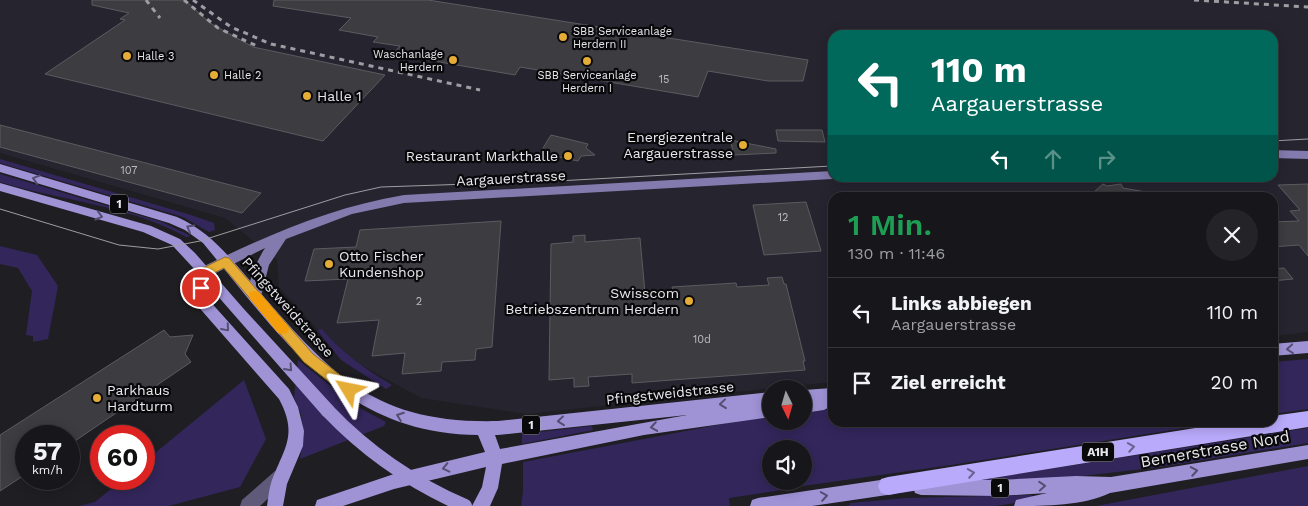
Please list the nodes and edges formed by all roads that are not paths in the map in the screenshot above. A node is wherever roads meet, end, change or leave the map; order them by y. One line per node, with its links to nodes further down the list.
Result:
1 (1278, 154): 2 (street)
2 (1308, 155)
3 (0, 168): 7 (main road, Pfingstweidstrasse / 1, one-way to 3)
4 (828, 175): 6 (street, Aargauerstrasse)
5 (0, 187): 8 (main road, 1, one-way to 8)
6 (286, 233): 7 (street, Aargauerstrasse); 9 (street)
7 (225, 262): 8 (street, Aargauerstrasse); 9 (main road, Pfingstweidstrasse / 1)
8 (205, 272): 24 (main road, one-way to 24); 30 (main road, 1, one-way to 30, bridge)
9 (256, 296): 21 (main road, Pfingstweidstrasse / 1, one-way to 9)
10 (1308, 347): 11 (main road, one-way to 11)
11 (1278, 350)
12 (812, 396): 13 (main road)
13 (828, 397)
14 (762, 400): 21 (main road, Pfingstweidstrasse / 1, one-way to 21)
15 (828, 400): 16 (main road)
16 (812, 405)
17 (762, 411): 23 (main road, one-way to 23)
18 (1308, 419): 19 (highway, A1H, one-way to 18)
19 (1278, 424)
20 (1258, 427): 26 (highway, A1H, one-way to 20)
21 (482, 428): 23 (main road)
22 (1308, 452): 25 (main road, Bernerstrasse Nord / 1, one-way to 22)
23 (493, 458): 29 (main road, one-way to 29); 31 (main road)
24 (283, 474): 27 (street); 28 (main road)
25 (1111, 485): 26 (main road, Bernerstrasse Nord / 1, one-way to 25); 33 (main road)
26 (888, 486): 32 (main road, 1, one-way to 26)
27 (248, 506)
28 (275, 506)
29 (323, 506)
30 (465, 506)
31 (480, 506)
32 (758, 506)
33 (1022, 506)

